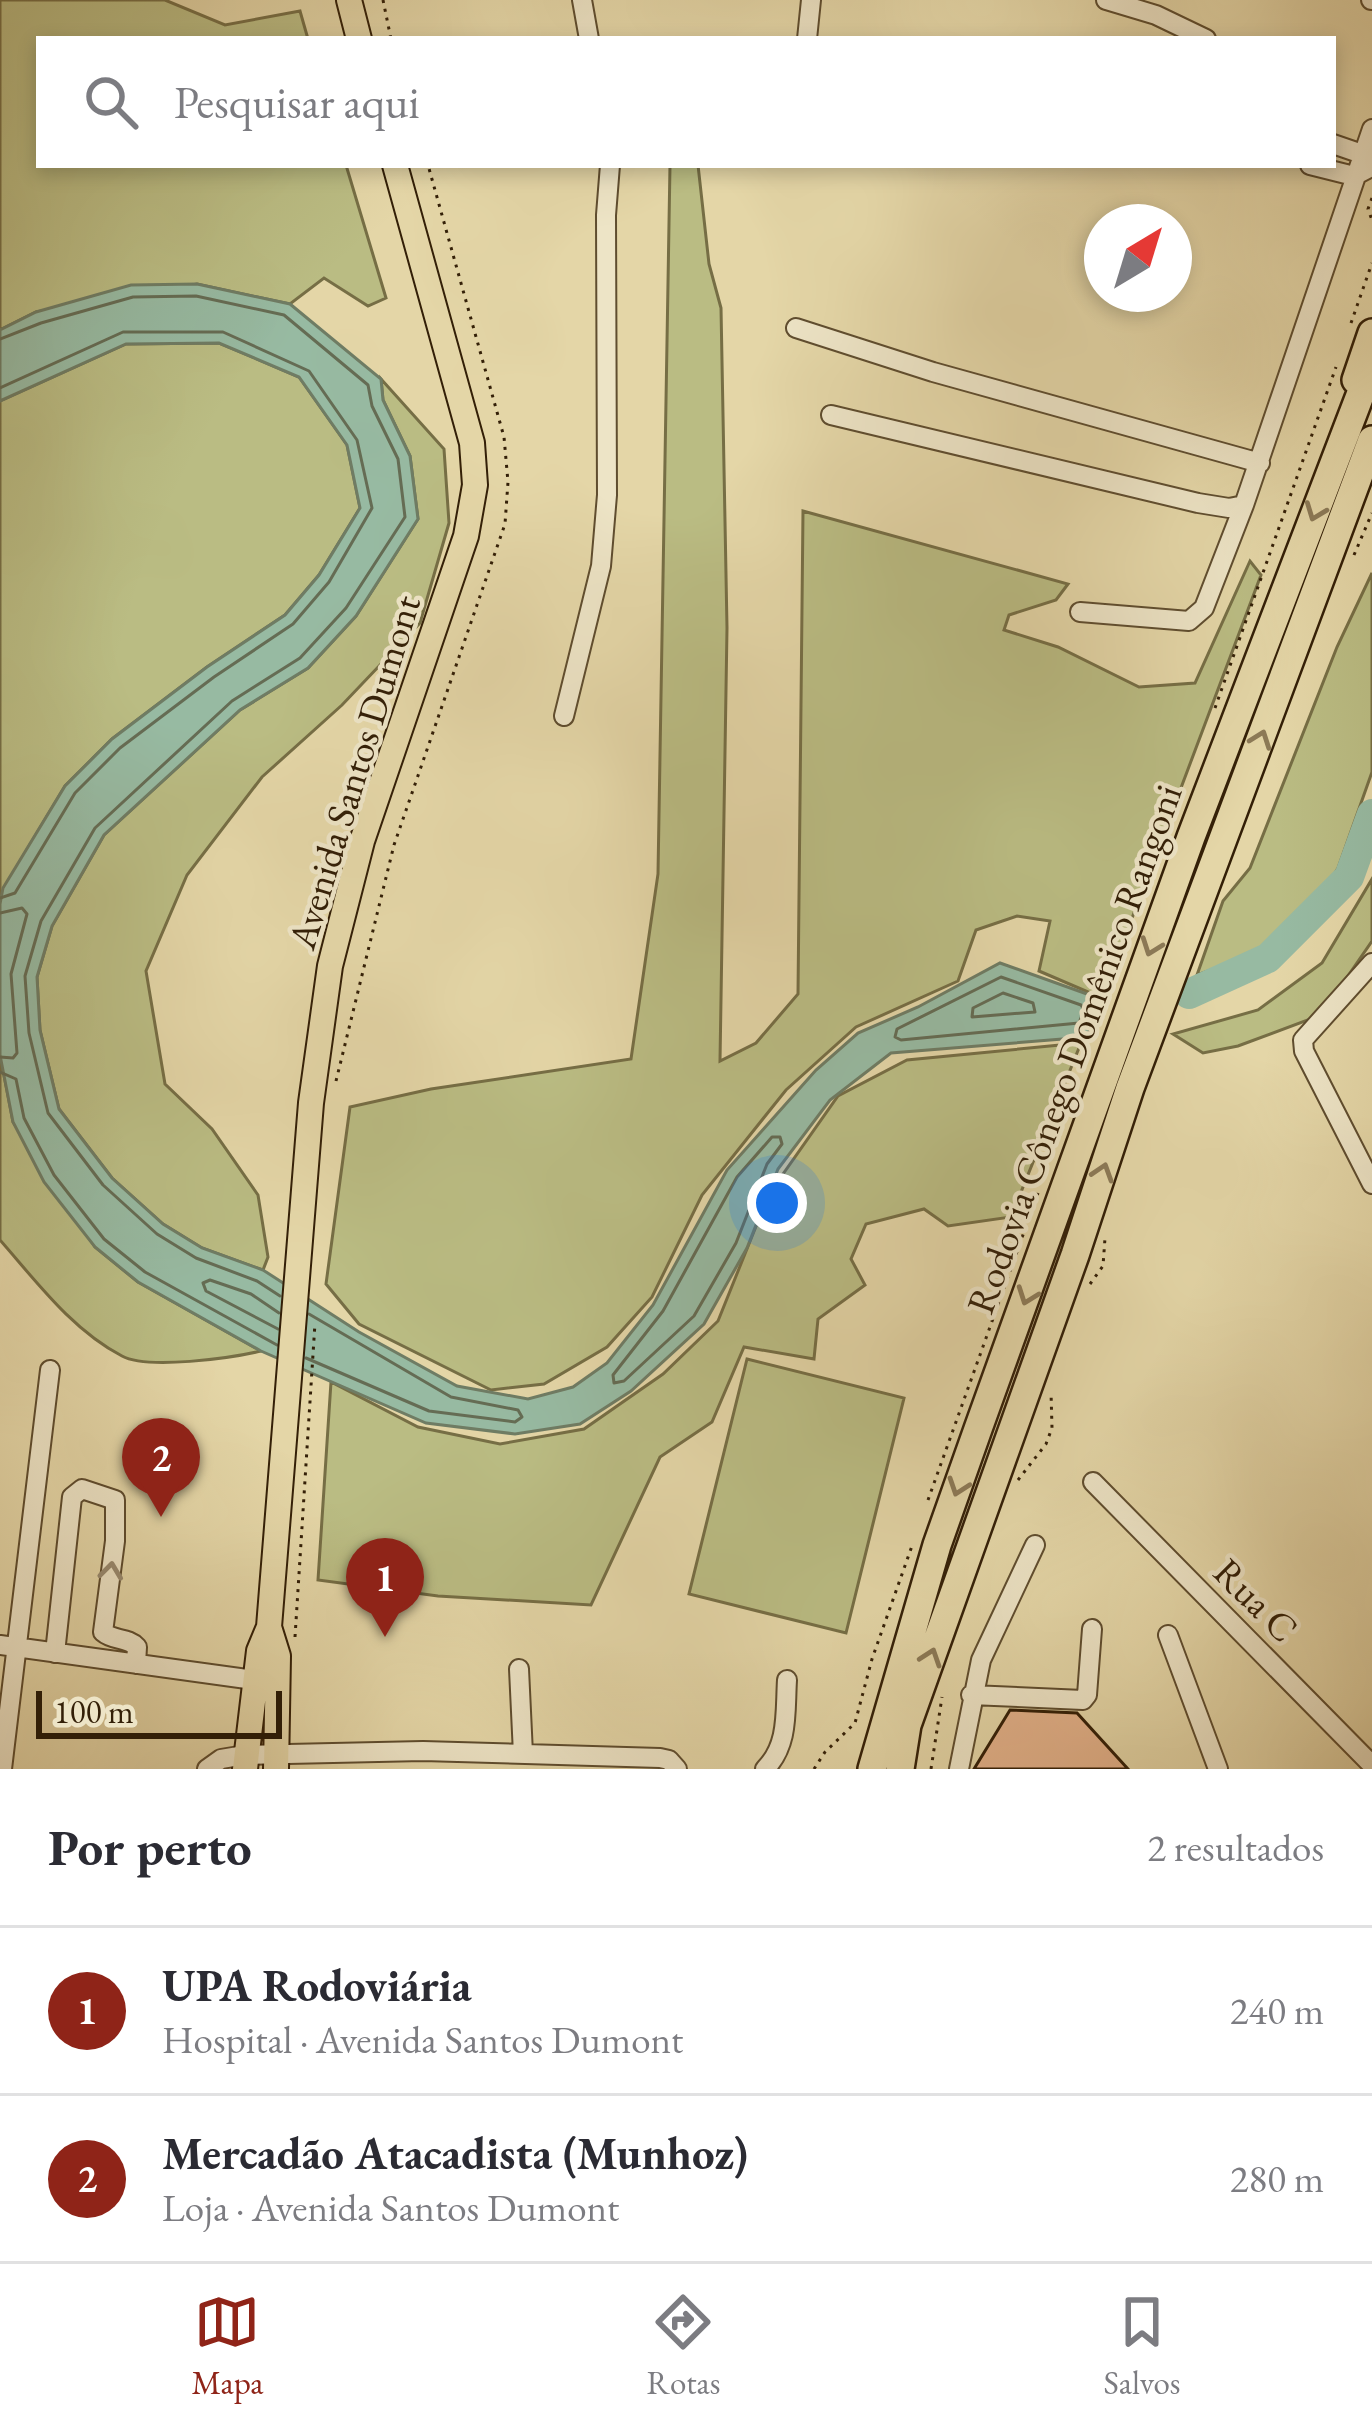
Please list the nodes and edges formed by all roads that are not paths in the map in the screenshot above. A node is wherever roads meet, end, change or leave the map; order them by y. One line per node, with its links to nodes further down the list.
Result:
1 (582, 0): 6 (street)
2 (811, 0): 7 (street)
3 (1106, 0): 8 (street)
4 (347, 2): 5 (main road)
5 (358, 36)
6 (588, 36)
7 (807, 36)
8 (1199, 36)
9 (1372, 129): 11 (street)
10 (1336, 146): 11 (street)
11 (1365, 166): 20 (street)
12 (396, 168): 30 (main road, Avenida Santos Dumont)
13 (610, 168): 23 (street)
14 (796, 328): 20 (street)
15 (1360, 331): 17 (highway)
16 (1372, 364): 17 (highway, Rodovia Cônego Domênico Rangoni)
17 (1357, 403): 25 (highway, Rodovia Cônego Domênico Rangoni, one-way to 25)
18 (831, 415): 21 (street)
19 (1372, 440): 25 (highway, Rodovia Cônego Domênico Rangoni, one-way to 19)
20 (1260, 463): 21 (street)
21 (1244, 505): 22 (street)
22 (1080, 612)
23 (564, 716)
24 (1372, 963): 26 (street)
25 (1117, 1083): 51 (highway, Rodovia Cônego Domênico Rangoni, one-way to 51); 52 (highway, Rodovia Cônego Domênico Rangoni, one-way to 25)
26 (1372, 1184)
27 (50, 1370): 33 (street)
28 (1093, 1482): 46 (street, Rua C)
29 (1035, 1545): 39 (street)
30 (269, 1627): 37 (main road, Avenida Santos Dumont); 44 (main road, Avenida Santos Dumont)
31 (1093, 1629): 39 (street)
32 (1168, 1636): 54 (street)
33 (8, 1647): 34 (street); 47 (street)
34 (55, 1653): 35 (street); 35 (street, one-way to 34)
35 (136, 1664): 37 (street)
36 (519, 1669): 40 (street)
37 (254, 1680): 43 (main road, Avenida Santos Dumont)
38 (787, 1680): 50 (street)
39 (971, 1695): 53 (street)
40 (523, 1754): 41 (street); 45 (street)
41 (423, 1760): 42 (street)
42 (351, 1761): 44 (street)
43 (245, 1762): 44 (street); 48 (street)
44 (276, 1762)
45 (559, 1762): 49 (street)
46 (1372, 1765)
47 (2, 1769)
48 (207, 1769)
49 (677, 1769)
50 (765, 1769)
51 (872, 1769)
52 (900, 1769)
53 (959, 1769)
54 (1218, 1769)

